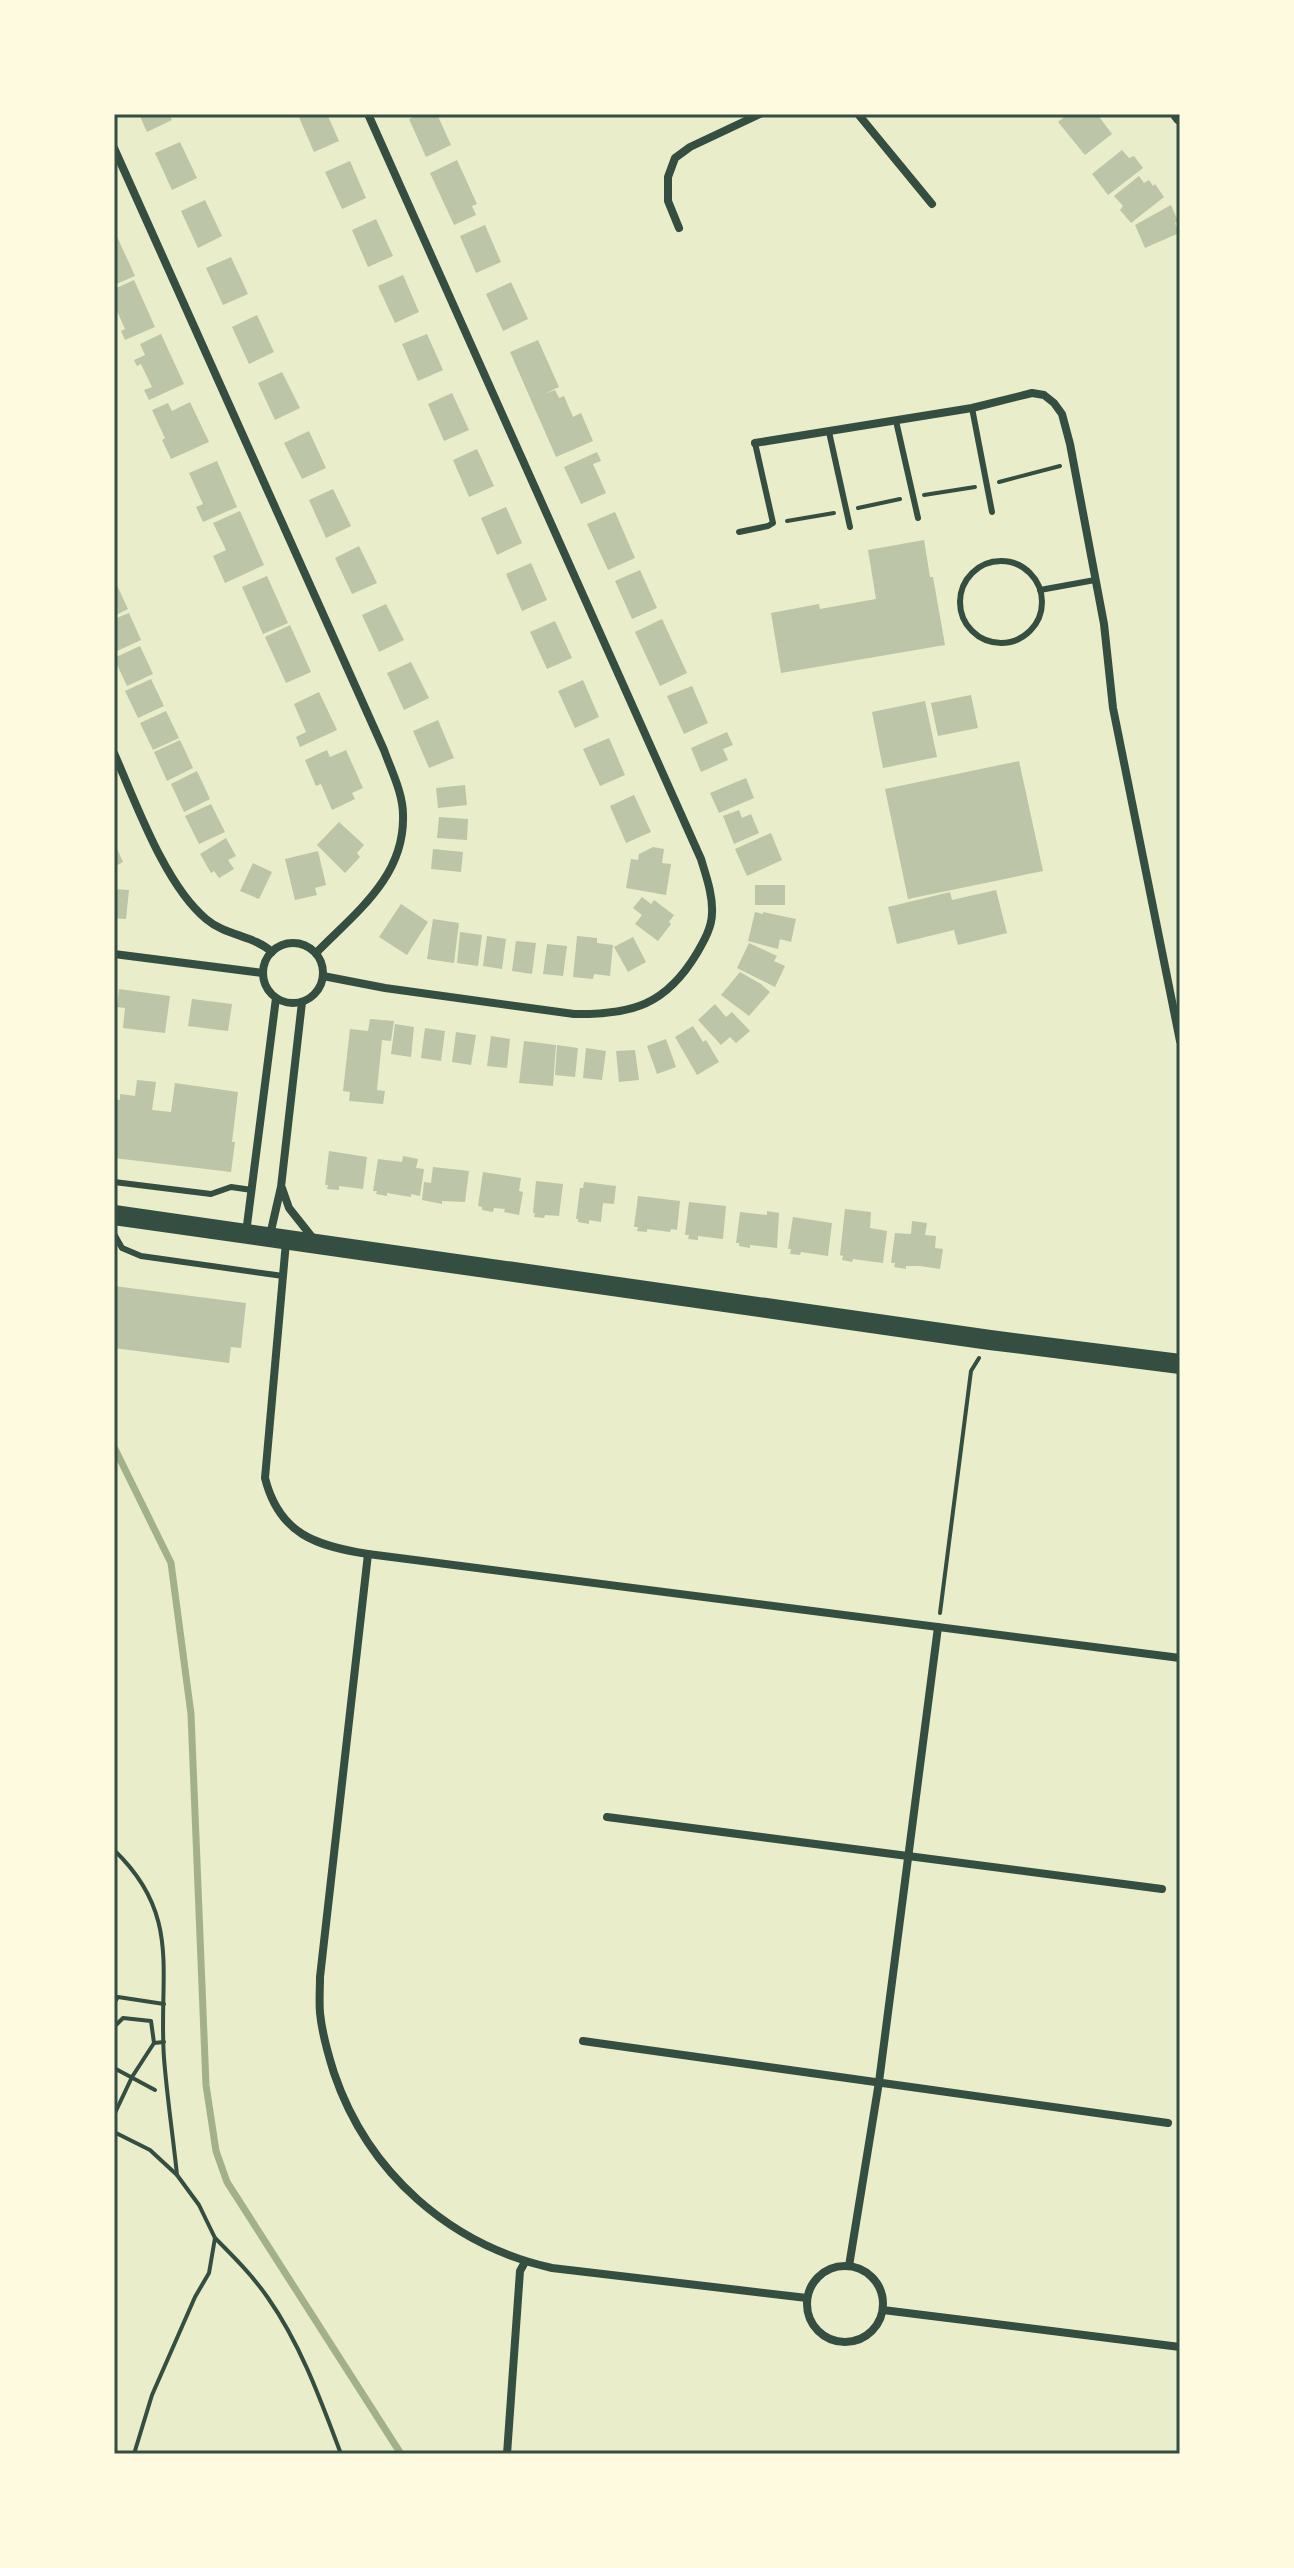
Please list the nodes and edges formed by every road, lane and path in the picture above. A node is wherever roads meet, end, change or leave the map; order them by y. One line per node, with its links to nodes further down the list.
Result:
1 (368, 114): 22 (street)
2 (760, 114): 6 (street)
3 (858, 114): 5 (street)
4 (114, 148): 19 (street)
5 (932, 204)
6 (679, 228)
7 (972, 408): 8 (street); 11 (lane); 15 (street)
8 (896, 421): 9 (street); 12 (lane)
9 (829, 432): 10 (street); 13 (lane)
10 (755, 443): 14 (lane)
11 (992, 512)
12 (918, 518)
13 (850, 527)
14 (739, 532)
15 (1095, 580): 16 (lane); 25 (street)
16 (1040, 590): 16 (lane)
17 (114, 753): 18 (street)
18 (272, 952): 19 (street); 21 (street)
19 (316, 953): 22 (street)
20 (114, 954): 21 (street)
21 (263, 973): 23 (street)
22 (323, 976): 24 (street)
23 (276, 998): 24 (street); 28 (street)
24 (302, 1002): 27 (street)
25 (1180, 1041)
26 (114, 1182): 28 (lane)
27 (281, 1187): 31 (street); 32 (street)
28 (253, 1190): 30 (street)
29 (114, 1224): 30 (highway); 33 (lane)
30 (246, 1234): 31 (highway)
31 (278, 1238): 32 (highway); 33 (street)
32 (321, 1245): 34 (highway)
33 (283, 1276): 36 (street)
34 (990, 1340): 35 (highway); 37 (path)
35 (1180, 1364)
36 (368, 1554): 37 (street); 58 (street)
37 (938, 1627): 38 (street); 41 (street)
38 (1180, 1658)
39 (607, 1817): 41 (street)
40 (114, 1850): 44 (path)
41 (908, 1856): 42 (street); 51 (street)
42 (1162, 1889)
43 (114, 2003): 44 (path)
44 (164, 2004): 47 (path)
45 (114, 2027): 48 (path)
46 (583, 2041): 51 (street)
47 (164, 2042): 48 (path); 56 (path)
48 (154, 2043): 50 (path)
49 (114, 2068): 50 (path)
50 (132, 2077): 52 (path); 53 (path)
51 (879, 2082): 54 (street); 59 (street)
52 (155, 2090)
53 (114, 2115)
54 (1168, 2123)
55 (114, 2132): 56 (path)
56 (177, 2175): 57 (path)
57 (215, 2238): 63 (path); 64 (path)
58 (525, 2262): 60 (street); 65 (street)
59 (849, 2266): 60 (street); 61 (street)
60 (807, 2298): 61 (street)
61 (883, 2310): 62 (street)
62 (1180, 2347)
63 (134, 2454)
64 (341, 2454)
65 (507, 2454)

